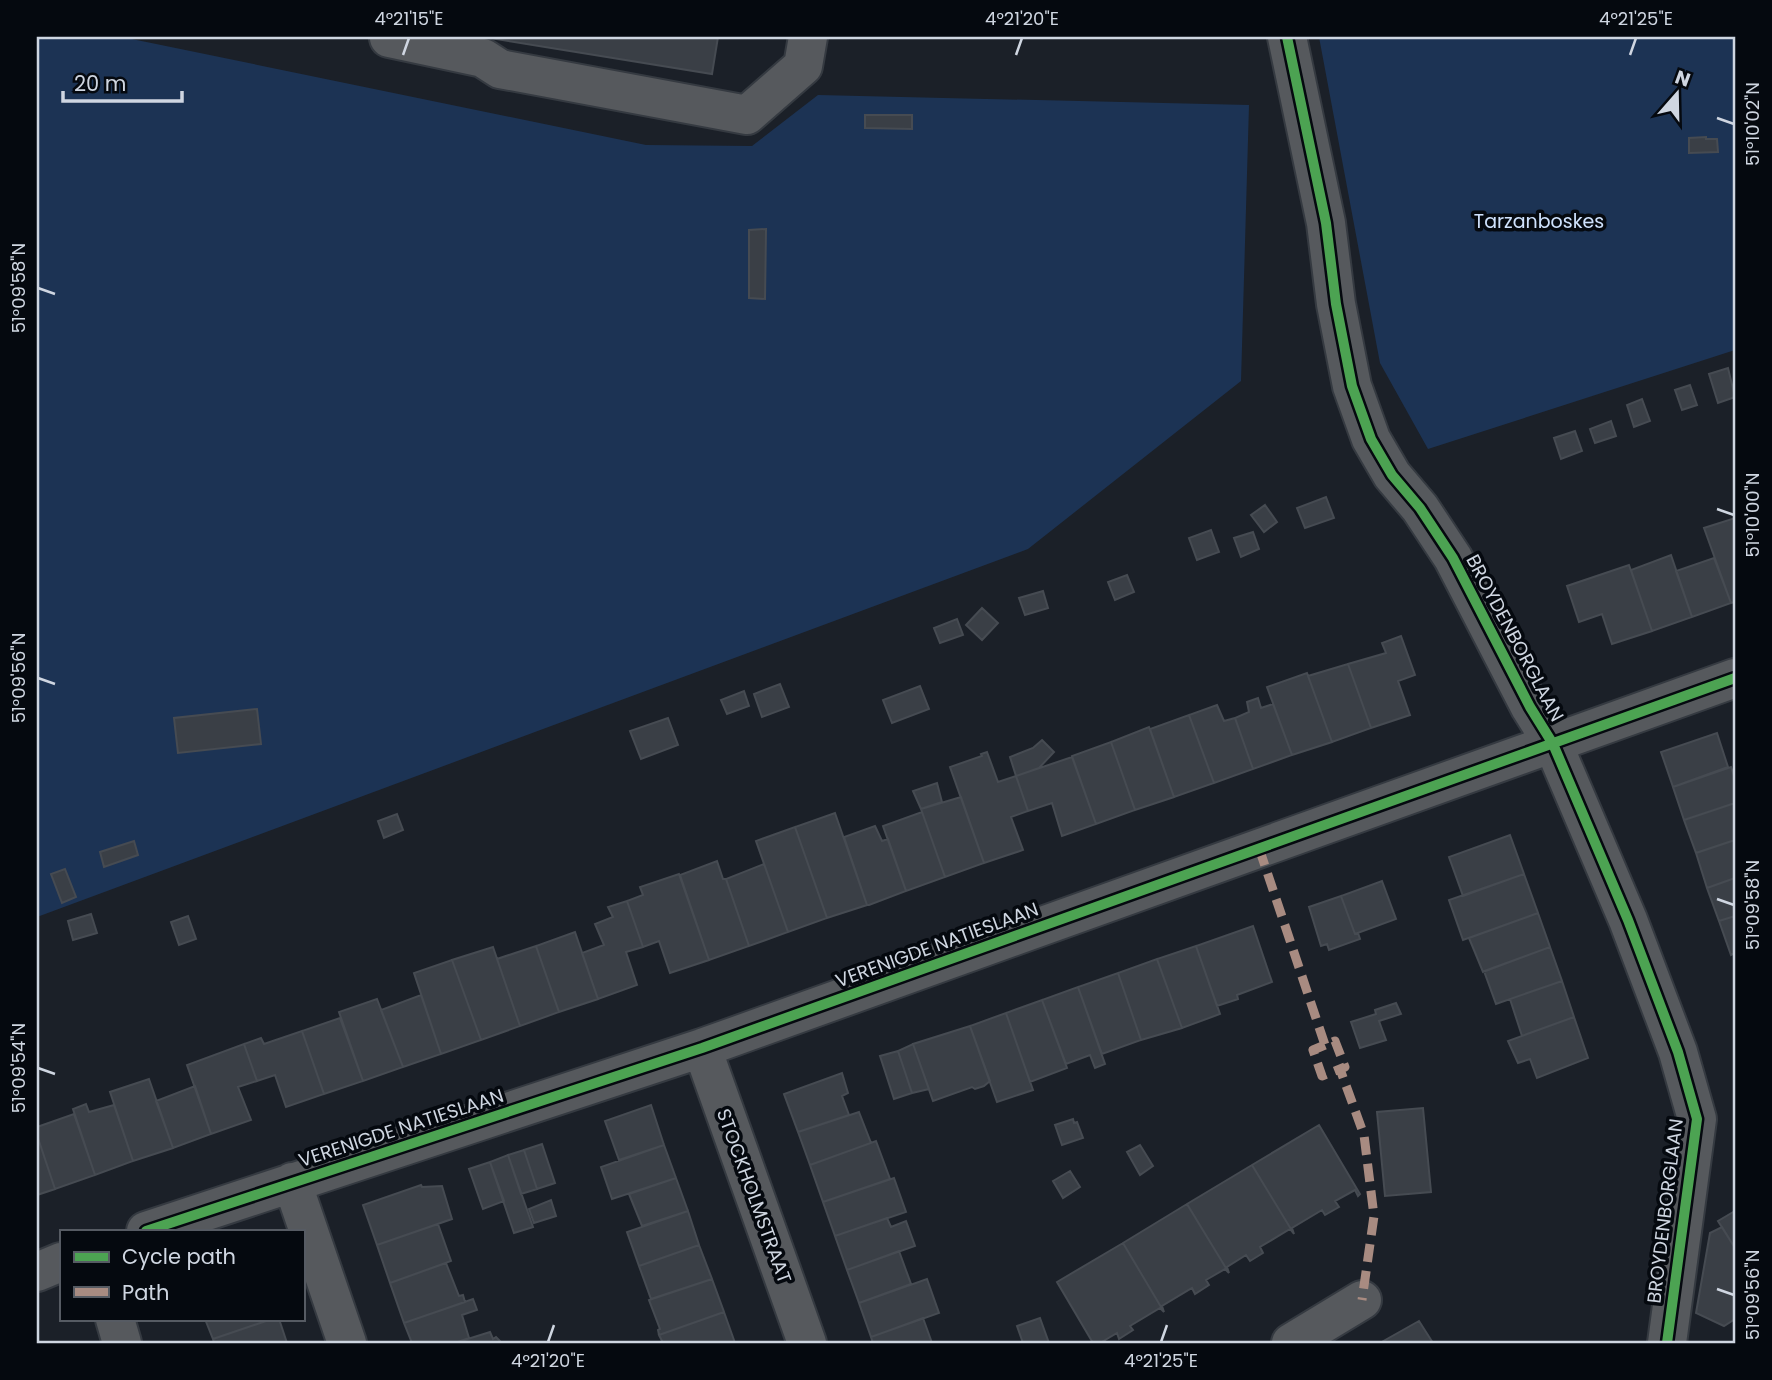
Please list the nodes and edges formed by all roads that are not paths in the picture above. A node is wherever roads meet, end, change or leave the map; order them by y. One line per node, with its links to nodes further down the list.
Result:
1 (386, 37): 2 (street)
2 (808, 37)
3 (1287, 37): 5 (street, BROYDENBORGLAAN)
4 (1735, 678): 5 (street, VERENIGDE NATIESLAAN)
5 (1553, 744): 6 (street, VERENIGDE NATIESLAAN); 17 (street, BROYDENBORGLAAN)
6 (702, 1048): 7 (street, VERENIGDE NATIESLAAN); 15 (street, STOCKHOLMSTRAAT)
7 (292, 1182): 8 (street, VERENIGDE NATIESLAAN); 14 (street)
8 (149, 1230)
9 (60, 1262): 10 (street)
10 (37, 1272)
11 (1362, 1300): 16 (street)
12 (115, 1320): 13 (street)
13 (122, 1343)
14 (347, 1343)
15 (807, 1343)
16 (1291, 1343)
17 (1667, 1343)

